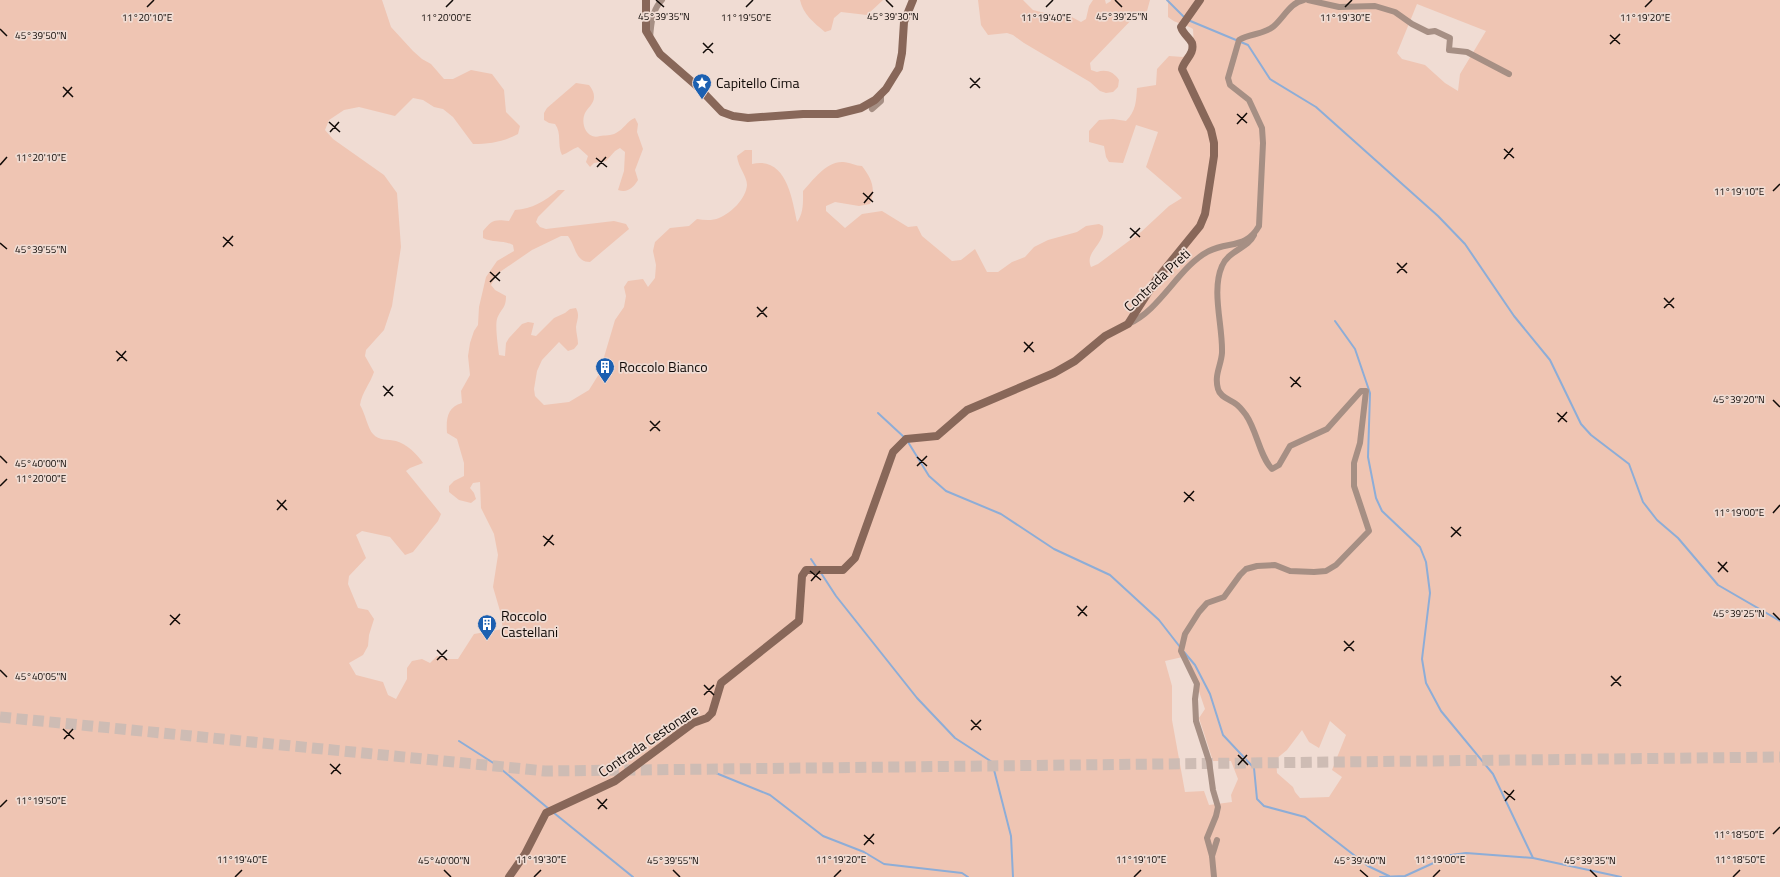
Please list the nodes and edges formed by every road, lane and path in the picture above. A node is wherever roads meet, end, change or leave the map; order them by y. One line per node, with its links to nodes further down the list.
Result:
1 (646, 0): 7 (street)
2 (662, 0): 7 (street)
3 (913, 0): 9 (street)
4 (1200, 0): 12 (street)
5 (1304, 0): 11 (street)
6 (1308, 0): 8 (street)
7 (650, 38): 9 (street)
8 (1506, 73)
9 (881, 94): 10 (street)
10 (872, 109)
11 (1254, 235): 12 (street, Contrada Preti); 15 (street)
12 (1128, 324): 13 (street, Contrada Preti)
13 (814, 570): 16 (street, Contrada Cestonare)
14 (1217, 840): 15 (street)
15 (1212, 856): 17 (street)
16 (509, 877)
17 (1214, 877)

